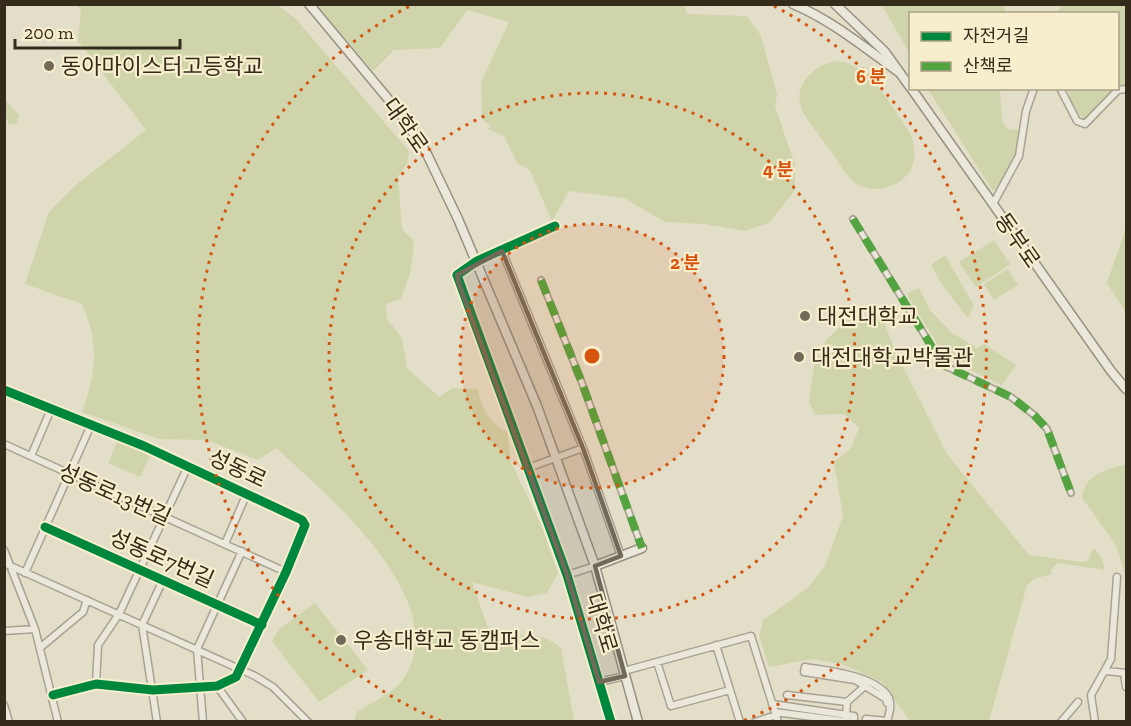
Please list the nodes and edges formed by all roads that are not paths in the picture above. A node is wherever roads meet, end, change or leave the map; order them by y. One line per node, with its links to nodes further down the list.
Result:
1 (309, 4): 14 (main road, 대학로)
2 (793, 4): 4 (main road)
3 (835, 4): 4 (main road, 동부로)
4 (900, 73): 5 (main road, 동부로)
5 (909, 85)
6 (912, 90): 10 (main road, 동부로)
7 (1033, 90): 10 (street)
8 (1061, 90): 9 (street)
9 (1118, 90)
10 (993, 204): 16 (main road, 동부로)
11 (853, 219): 28 (street)
12 (555, 226): 13 (street)
13 (502, 251): 14 (street); 21 (street)
14 (477, 261): 23 (main road, 대학로); 25 (street)
15 (541, 280): 32 (street)
16 (1126, 389)
17 (5, 390): 18 (street, 성동로)
18 (52, 407): 19 (street, 성동로); 22 (street)
19 (91, 425): 24 (street, 성동로); 26 (street)
20 (4, 444): 22 (street, 성동로13번길)
21 (583, 448): 23 (street); 35 (street)
22 (31, 456): 26 (street, 성동로13번길)
23 (556, 458): 25 (street); 37 (main road, 대학로)
24 (188, 466): 27 (street, 성동로); 29 (street)
25 (528, 468): 41 (street)
26 (68, 473): 29 (street, 성동로13번길); 30 (street)
27 (247, 493): 31 (street); 39 (street, 성동로)
28 (1071, 493)
29 (165, 517): 31 (street, 성동로13번길); 38 (street)
30 (45, 527): 38 (street, 성동로7번길); 40 (street)
31 (225, 544): 34 (street, 성동로13번길)
32 (642, 548): 35 (main road, 대학로)
33 (4, 550): 36 (street)
34 (242, 551): 39 (street, 성동로13번길); 45 (street, 성동로7번길)
35 (621, 556): 37 (main road, 대학로)
36 (8, 564): 40 (street); 49 (street)
37 (596, 566): 41 (street, 대학로); 58 (main road, 대학로)
38 (141, 570): 43 (street, 성동로7번길); 46 (street)
39 (286, 572): 48 (street, 성동로)
40 (25, 573): 44 (street)
41 (567, 574): 59 (street, 대학로)
42 (1117, 577): 56 (street)
43 (163, 580): 45 (street, 성동로7번길); 47 (street)
44 (87, 600): 46 (street); 52 (street)
45 (217, 605): 48 (street, 성동로7번길); 53 (street)
46 (119, 614): 47 (street); 60 (street)
47 (142, 625): 53 (street); 65 (street)
48 (262, 625): 55 (street, 성동로)
49 (35, 629): 50 (street); 52 (street)
50 (4, 631)
51 (716, 645): 54 (street); 66 (street); 71 (street)
52 (40, 647): 67 (street)
53 (197, 649): 55 (street); 63 (street)
54 (657, 662): 58 (street); 66 (street)
55 (241, 670): 61 (street); 81 (street)
56 (1106, 671): 57 (street); 88 (street)
57 (1125, 673): 64 (street)
58 (624, 674): 59 (street); 83 (main road, 대학로)
59 (599, 682): 82 (street, 대학로)
60 (96, 684): 65 (street); 67 (street)
61 (217, 686): 63 (street); 80 (street)
62 (865, 686): 69 (street); 75 (street); 75 (street)
63 (198, 687): 65 (street); 79 (street)
64 (1126, 687)
65 (153, 690): 78 (street)
66 (730, 690): 84 (street)
67 (53, 695): 77 (street)
68 (787, 695): 69 (street)
69 (847, 702): 74 (street)
70 (1078, 702): 87 (street)
71 (772, 704): 73 (street); 74 (street)
72 (4, 705): 76 (street)
73 (776, 716): 74 (street); 85 (street)
74 (849, 720)
75 (887, 721): 86 (street)
76 (9, 722)
77 (58, 722)
78 (157, 722)
79 (203, 722)
80 (243, 722)
81 (308, 722)
82 (611, 722)
83 (638, 722)
84 (740, 722)
85 (755, 722)
86 (865, 722)
87 (1061, 722)
88 (1095, 722)

